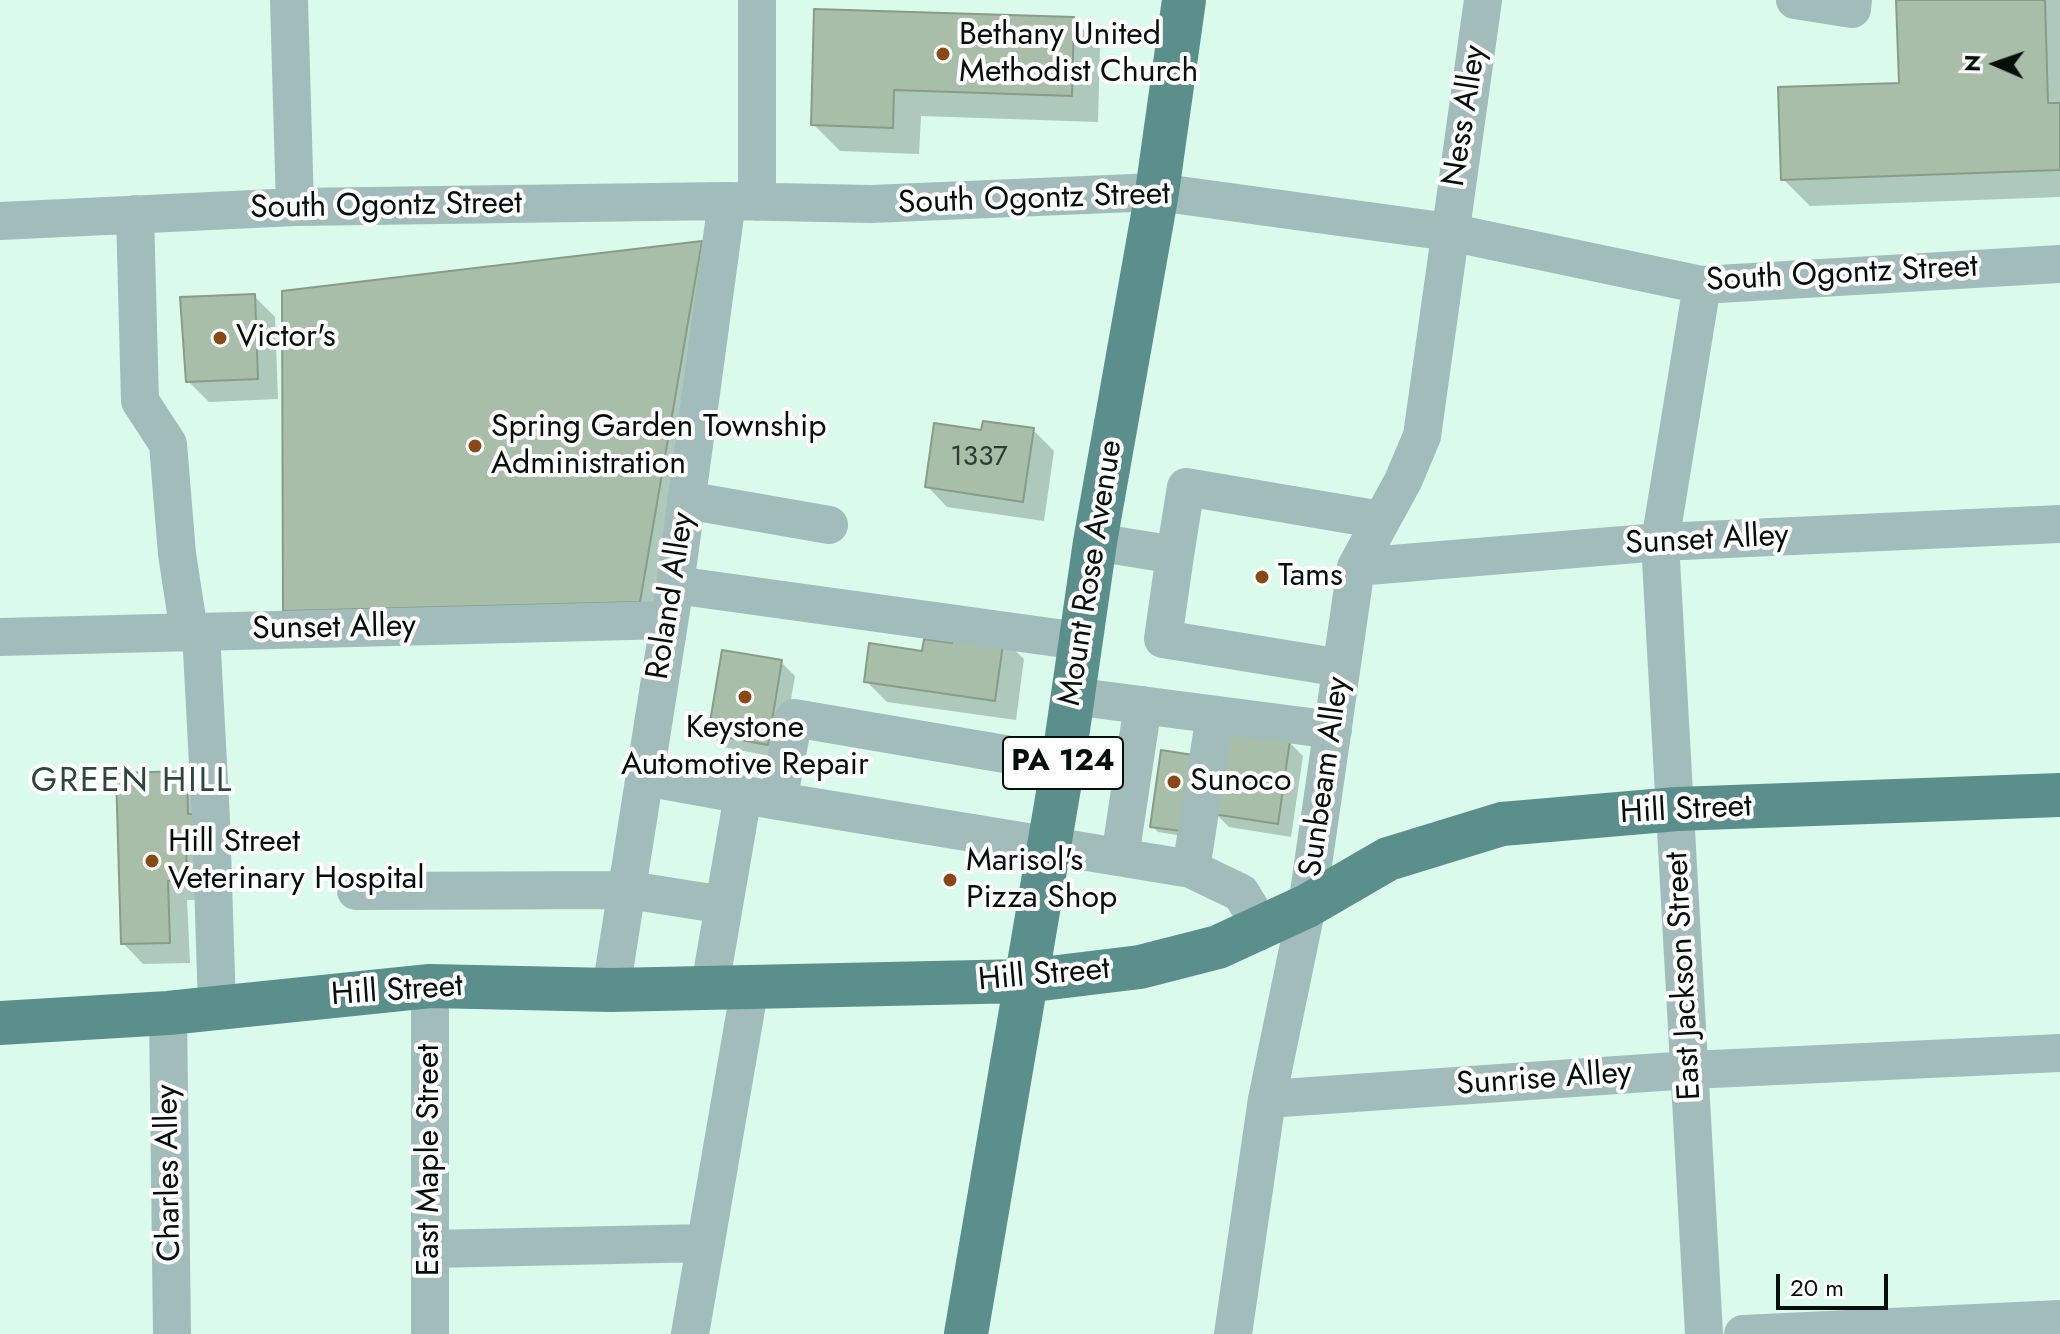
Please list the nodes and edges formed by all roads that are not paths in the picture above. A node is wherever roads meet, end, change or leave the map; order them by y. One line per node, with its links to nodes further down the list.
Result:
1 (289, 0): 9 (street)
2 (757, 0): 8 (street, Roland Alley)
3 (1184, 0): 7 (main road, Mount Rose Avenue / PA 124)
4 (1483, 0): 12 (street, Ness Alley)
5 (1795, 0): 6 (street)
6 (1853, 0)
7 (1157, 192): 8 (street, South Ogontz Street); 12 (street, South Ogontz Street); 19 (main road, Mount Rose Avenue / PA 124)
8 (742, 201): 9 (street, South Ogontz Street); 15 (street, Roland Alley)
9 (295, 207): 10 (street, South Ogontz Street)
10 (135, 214): 11 (street, South Ogontz Street); 24 (street)
11 (0, 221)
12 (1449, 232): 14 (street, South Ogontz Street); 16 (street, Sunbeam Alley)
13 (2060, 264): 14 (street, South Ogontz Street)
14 (1702, 285): 20 (street, East Jackson Street)
15 (686, 500): 18 (street); 23 (street, Roland Alley)
16 (1381, 520): 21 (street); 22 (street, Sunbeam Alley)
17 (2060, 524): 20 (street, Sunset Alley)
18 (829, 525)
19 (1095, 542): 21 (street); 26 (main road, Mount Rose Avenue / PA 124)
20 (1660, 542): 22 (street, Sunset Alley); 36 (street, East Jackson Street)
21 (1175, 555): 27 (street)
22 (1356, 567): 27 (street, Sunbeam Alley)
23 (672, 602): 24 (street, Sunset Alley); 26 (street, Sunset Alley); 33 (street, Roland Alley)
24 (195, 632): 25 (street, Sunset Alley); 49 (street)
25 (0, 637)
26 (1079, 641): 28 (main road, Mount Rose Avenue / PA 124)
27 (1341, 668): 31 (street, Sunbeam Alley)
28 (1072, 696): 29 (street); 32 (main road, Mount Rose Avenue / PA 124)
29 (1143, 705): 30 (street); 38 (street)
30 (1215, 715): 31 (street); 39 (street)
31 (1333, 730): 43 (street, Sunbeam Alley)
32 (1063, 764): 35 (street); 37 (main road, Mount Rose Avenue / PA 124)
33 (645, 777): 35 (street); 40 (street, Roland Alley)
34 (2060, 795): 36 (main road, Hill Street)
35 (760, 798): 37 (street); 42 (street)
36 (1677, 809): 43 (main road, Hill Street); 53 (street, East Jackson Street)
37 (1049, 846): 38 (street); 45 (main road, Mount Rose Avenue / PA 124)
38 (1120, 857): 39 (street)
39 (1191, 869): 44 (street)
40 (629, 890): 41 (street); 42 (street); 48 (street, Roland Alley)
41 (356, 891)
42 (724, 905): 47 (street)
43 (1307, 906): 44 (main road, Hill Street); 54 (street, Sunbeam Alley)
44 (1262, 928): 45 (main road, Hill Street)
45 (1025, 981): 47 (main road, Hill Street); 61 (main road, Mount Rose Avenue / PA 124)
46 (430, 986): 48 (main road, Hill Street); 49 (main road, Hill Street); 56 (street, East Maple Street)
47 (730, 986): 48 (main road, Hill Street); 55 (street)
48 (611, 990)
49 (217, 1007): 50 (main road, Hill Street)
50 (168, 1013): 51 (main road, Hill Street); 58 (street, Charles Alley)
51 (0, 1023)
52 (2060, 1053): 53 (street, Sunrise Alley)
53 (1690, 1070): 54 (street, Sunrise Alley); 63 (street, East Jackson Street)
54 (1267, 1099): 62 (street, Sunbeam Alley)
55 (706, 1243): 56 (street); 60 (street)
56 (430, 1249): 59 (street, East Maple Street)
57 (2060, 1319): 64 (street)
58 (172, 1334)
59 (430, 1334)
60 (690, 1334)
61 (966, 1334)
62 (1233, 1334)
63 (1704, 1334)
64 (1743, 1334)

